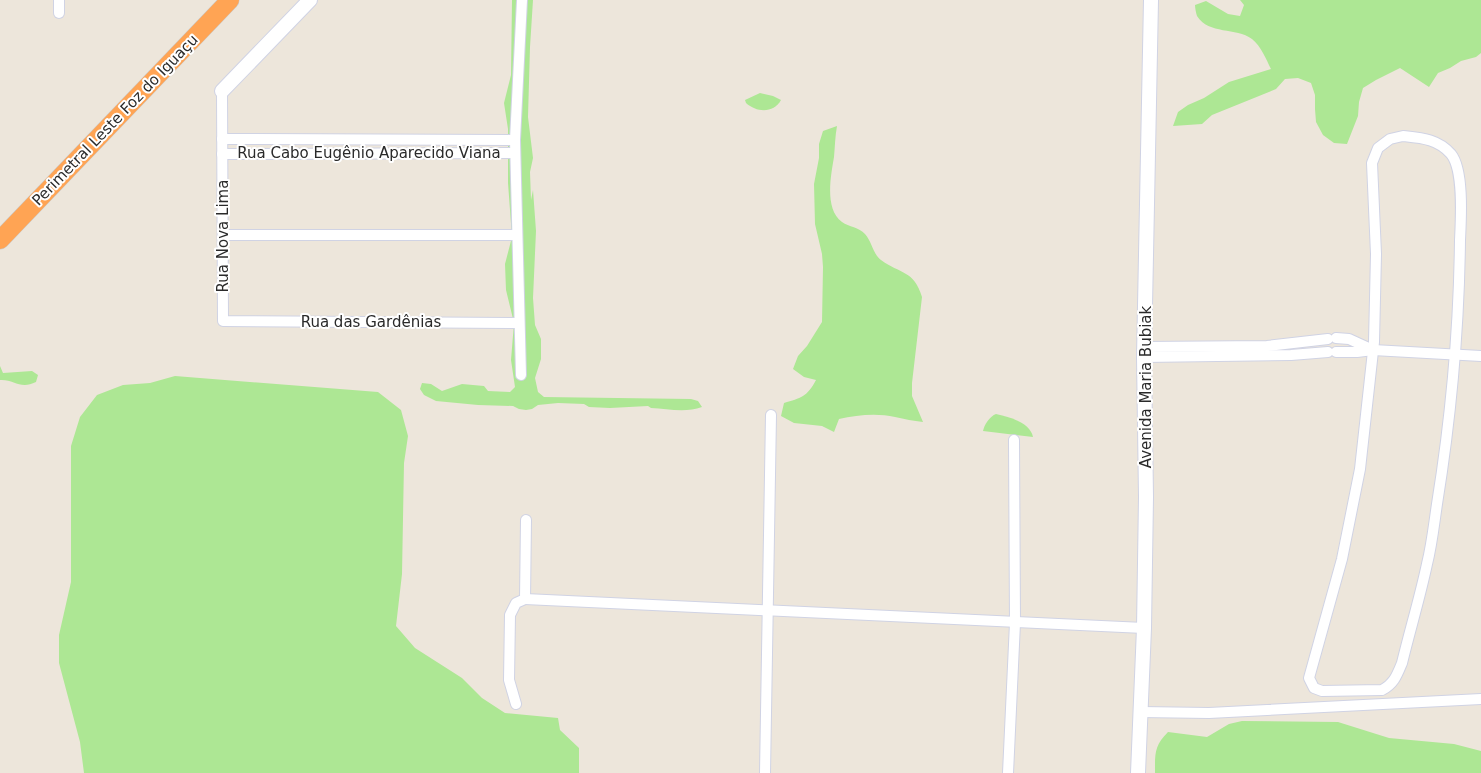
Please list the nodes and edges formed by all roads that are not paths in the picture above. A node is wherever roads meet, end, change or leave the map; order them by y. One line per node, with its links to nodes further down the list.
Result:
1 (59, 0): 6 (street)
2 (230, 0): 14 (highway, Perimetral Leste Foz do Iguaçu)
3 (310, 0): 7 (street)
4 (522, 0): 9 (street)
5 (1151, 0): 19 (street, Avenida Maria Bubiak)
6 (59, 13)
7 (222, 91): 8 (street, Rua Nova Lima)
8 (222, 138): 9 (street, Rua Cabo Eugênio Aparecido Viana); 11 (street, Rua Nova Lima)
9 (515, 140): 10 (street)
10 (516, 153): 11 (street, Rua Cabo Eugênio Aparecido Viana); 13 (street)
11 (222, 154): 12 (street, Rua Nova Lima)
12 (223, 235): 13 (street); 15 (street, Rua Nova Lima)
13 (517, 235): 16 (street)
14 (0, 240)
15 (223, 322): 16 (street, Rua das Gardênias)
16 (519, 323): 23 (street)
17 (1327, 339): 18 (street); 19 (street); 20 (street)
18 (1373, 350): 20 (street); 21 (street); 21 (street); 21 (street)
19 (1145, 352): 20 (street); 30 (street, Avenida Maria Bubiak)
20 (1328, 352)
21 (1455, 355): 22 (street)
22 (1481, 356)
23 (521, 375)
24 (771, 415): 28 (street)
25 (1014, 440): 29 (street)
26 (526, 520): 27 (street)
27 (525, 599): 28 (street); 32 (street)
28 (768, 610): 29 (street); 34 (street)
29 (1015, 623): 30 (street); 35 (street)
30 (1144, 628): 33 (street, Avenida Maria Bubiak)
31 (1481, 699): 33 (street)
32 (516, 704)
33 (1140, 712): 36 (street, Avenida Maria Bubiak)
34 (765, 773)
35 (1008, 773)
36 (1138, 773)

